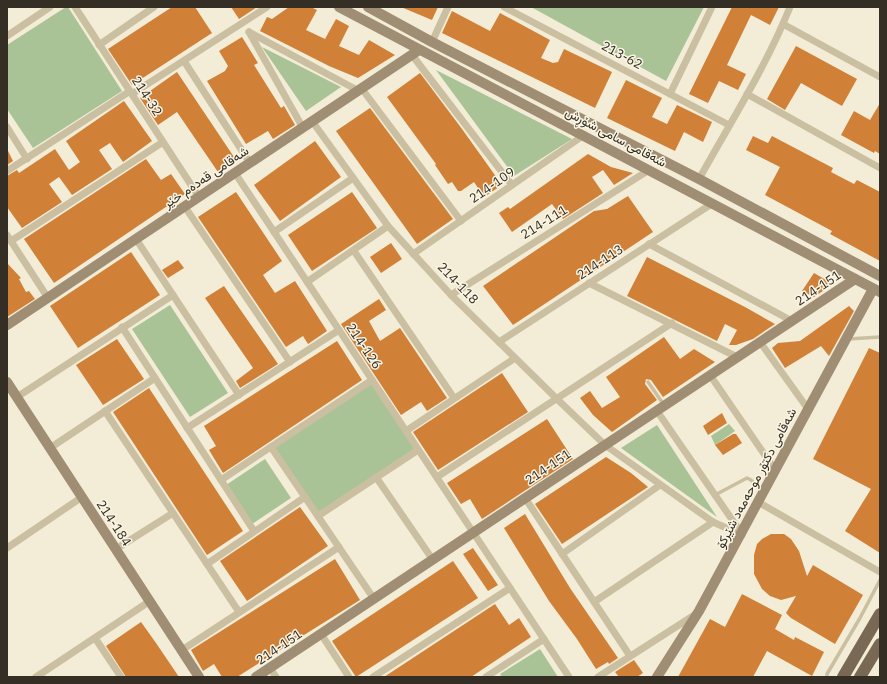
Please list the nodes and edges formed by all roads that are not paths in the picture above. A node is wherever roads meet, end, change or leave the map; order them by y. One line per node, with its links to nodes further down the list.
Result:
1 (50, 7): 16 (street)
2 (75, 7): 18 (street, 214-32)
3 (154, 7): 11 (street)
4 (267, 7): 13 (street)
5 (339, 7): 19 (street, شەقامی سامی شۆڕش)
6 (368, 7): 17 (street, شەقامی سامی شۆڕش)
7 (448, 7): 17 (street)
8 (504, 7): 12 (street, 213-62)
9 (712, 7): 24 (street)
10 (790, 7): 14 (street)
11 (144, 10): 18 (street)
12 (516, 10): 24 (street, 213-62)
13 (243, 23): 15 (street); 20 (street)
14 (783, 24): 21 (street); 25 (street)
15 (249, 32): 22 (street); 29 (street)
16 (7, 36)
17 (432, 42): 39 (street, شەقامی سامی شۆڕش)
18 (99, 45): 23 (street, 214-32)
19 (416, 53): 22 (street, شەقامی قەدەم خێر); 30 (street, شەقامی سامی شۆڕش); 40 (street)
20 (184, 60): 23 (street); 33 (street)
21 (880, 77)
22 (360, 90): 26 (street, شەقامی قەدەم خێر); 44 (street)
23 (131, 93): 31 (street, 214-32); 32 (street)
24 (670, 94): 27 (street, 213-62)
25 (747, 94): 27 (street); 34 (street)
26 (312, 121): 29 (street, شەقامی قەدەم خێر); 38 (street, 214-118)
27 (729, 125): 39 (street)
28 (7, 127): 32 (street)
29 (303, 128): 33 (street, شەقامی قەدەم خێر)
30 (584, 135): 35 (street, شەقامی سامی شۆڕش); 40 (street, 214-109)
31 (163, 142): 41 (street, 214-32); 47 (street)
32 (27, 158): 36 (street)
33 (250, 163): 37 (street, شەقامی قەدەم خێر)
34 (880, 168)
35 (649, 170): 42 (street, شەقامی سامی شۆڕش); 58 (street, 214-111)
36 (7, 171)
37 (235, 173): 41 (street, شەقامی قەدەم خێر); 46 (street, 214-126)
38 (353, 178): 45 (street, 214-118); 46 (street)
39 (699, 179): 52 (street, شەقامی سامی شۆڕش)
40 (512, 185): 44 (street, 214-109)
41 (199, 197): 43 (street, شەقامی قەدەم خێر)
42 (713, 203): 49 (street, 214-113); 53 (street, شەقامی سامی شۆڕش)
43 (185, 207): 48 (street, شەقامی قەدەم خێر); 71 (street)
44 (461, 221): 51 (street, 214-109)
45 (388, 226): 50 (street); 51 (street, 214-118)
46 (274, 232): 54 (street, 214-126)
47 (9, 238): 59 (street)
48 (136, 239): 57 (street); 59 (street, شەقامی قەدەم خێر)
49 (649, 244): 55 (street, 214-113); 60 (street)
50 (354, 251): 54 (street); 79 (street)
51 (413, 254): 58 (street, 214-118)
52 (880, 276)
53 (855, 279): 56 (street, شەقامی سامی شۆڕش); 60 (street, 214-151)
54 (307, 282): 64 (street, 214-126)
55 (590, 283): 61 (street); 67 (street, 214-113)
56 (876, 290): 66 (street, شەقامی دکتۆر موحەمەد شێرکۆ)
57 (173, 295): 63 (street); 77 (street)
58 (451, 295): 67 (street, 214-118)
59 (48, 298): 62 (street, شەقامی قەدەم خێر)
60 (792, 321): 68 (street, 214-151)
61 (672, 324): 70 (street); 80 (street)
62 (7, 325)
63 (122, 327): 73 (street); 78 (street)
64 (339, 330): 71 (street); 74 (street, 214-126)
65 (880, 337): 66 (lane)
66 (847, 339): 82 (street, شەقامی دکتۆر موحەمەد شێرکۆ)
67 (499, 342): 69 (street, 214-118)
68 (760, 342): 70 (street, 214-151); 82 (street)
69 (515, 358): 79 (street); 80 (street, 214-118)
70 (737, 358): 72 (street, 214-151)
71 (290, 362): 77 (street)
72 (710, 375): 81 (street, 214-151); 90 (street)
73 (155, 378): 83 (street); 84 (street)
74 (372, 380): 85 (street, 214-126); 87 (street)
75 (7, 382): 78 (street, 214-184)
76 (648, 382): 81 (lane)
77 (239, 395): 84 (street)
78 (17, 397): 88 (street, 214-184)
79 (454, 398): 85 (street)
80 (557, 399): 86 (street, 214-118); 92 (street)
81 (661, 408): 86 (street, 214-151); 96 (street)
82 (808, 409): 90 (street, شەقامی دکتۆر موحەمەد شێرکۆ)
83 (105, 411): 88 (street); 101 (street)
84 (187, 428): 93 (street)
85 (406, 431): 89 (street, 214-126)
86 (605, 445): 94 (street, 214-118); 99 (street, 214-151)
87 (271, 447): 93 (street); 98 (street)
88 (50, 448): 97 (street, 214-184)
89 (418, 450): 91 (street); 92 (street, 214-126)
90 (775, 470): 95 (street, شەقامی دکتۆر موحەمەد شێرکۆ)
91 (376, 477): 102 (street); 111 (street)
92 (437, 477): 105 (street, 214-126)
93 (221, 480): 104 (street)
94 (660, 485): 103 (street, 214-118); 110 (street)
95 (763, 492): 96 (lane); 100 (street, شەقامی دکتۆر موحەمەد شێرکۆ)
96 (714, 495): 106 (street)
97 (82, 497): 108 (street); 109 (street, 214-184)
98 (305, 497): 102 (street); 104 (street)
99 (525, 498): 105 (street, 214-151); 110 (street)
100 (758, 502): 106 (street, شەقامی دکتۆر موحەمەد شێرکۆ); 113 (street)
101 (173, 513): 109 (street); 112 (street)
102 (318, 516): 107 (street)
103 (713, 522): 106 (street, 214-118); 118 (street)
104 (254, 531): 112 (street)
105 (473, 533): 111 (street, 214-151); 115 (street, 214-126)
106 (742, 535): 119 (street, شەقامی دکتۆر موحەمەد شێرکۆ)
107 (339, 547): 116 (street); 120 (street)
108 (7, 548)
109 (116, 549): 117 (street, 214-184)
110 (562, 554): 118 (street)
111 (433, 560): 116 (street, 214-151)
112 (207, 564): 120 (street)
113 (880, 572)
114 (880, 580): 143 (lane)
115 (510, 588): 124 (street, 214-126); 139 (street)
116 (374, 599): 122 (street, 214-151)
117 (150, 601): 123 (street); 126 (street, 214-184)
118 (594, 602): 128 (street)
119 (700, 611): 128 (street); 142 (street, شەقامی دکتۆر موحەمەد شێرکۆ)
120 (239, 612): 126 (street)
121 (880, 614): 127 (main road)
122 (321, 634): 129 (street, 214-151); 138 (street)
123 (95, 638): 131 (street); 134 (street)
124 (544, 639): 132 (street); 140 (street, 214-126)
125 (880, 644): 130 (main road)
126 (182, 650): 135 (street, 214-184)
127 (858, 651): 130 (main road); 144 (main road)
128 (630, 656): 141 (street)
129 (270, 668): 136 (street, 214-151); 137 (street)
130 (863, 672)
131 (45, 674): 133 (street)
132 (490, 676)
133 (36, 677)
134 (121, 677)
135 (199, 677)
136 (256, 677)
137 (276, 677)
138 (349, 677)
139 (373, 677)
140 (569, 677)
141 (598, 677)
142 (657, 677)
143 (827, 677)
144 (842, 677)

